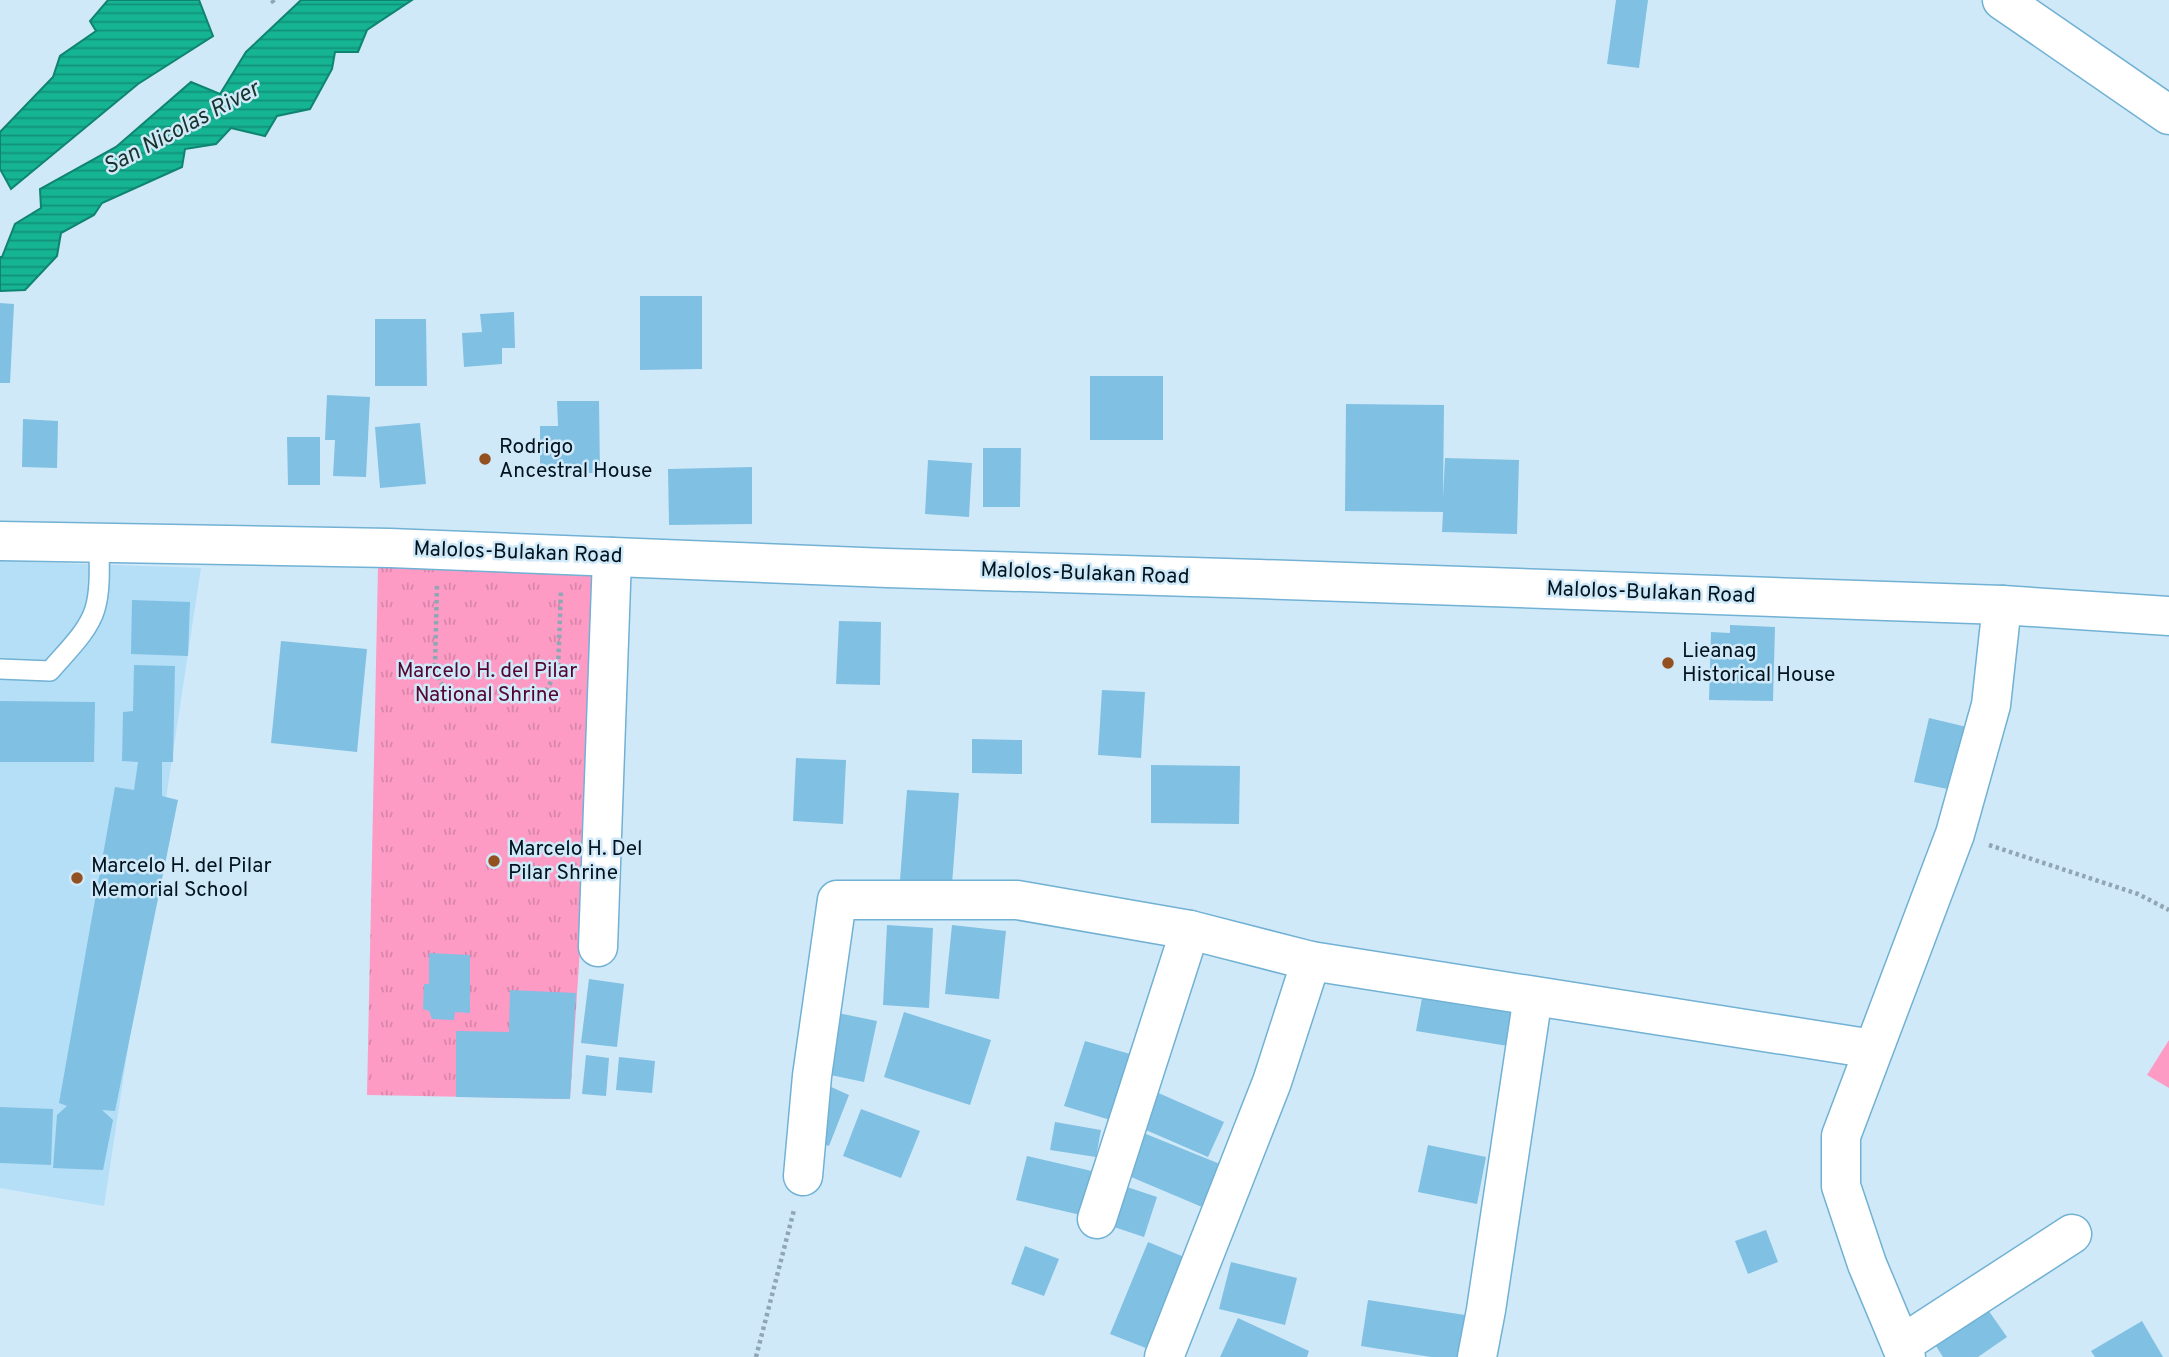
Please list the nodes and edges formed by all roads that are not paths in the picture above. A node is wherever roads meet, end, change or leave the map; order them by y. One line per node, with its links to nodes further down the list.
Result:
1 (2002, 0): 2 (street)
2 (2169, 115)
3 (0, 541): 4 (street, Malolos-Bulakan Road)
4 (99, 543): 5 (street, Malolos-Bulakan Road); 8 (lane)
5 (612, 557): 6 (street, Malolos-Bulakan Road); 10 (street)
6 (2002, 606): 7 (street, Malolos-Bulakan Road); 13 (street)
7 (2169, 616)
8 (0, 669)
9 (1190, 930): 11 (street); 14 (street); 15 (street)
10 (598, 947)
11 (1311, 961): 12 (street); 18 (street)
12 (1533, 996): 13 (street); 19 (street)
13 (1872, 1049): 17 (street)
14 (803, 1176)
15 (1097, 1219)
16 (2072, 1234): 17 (street)
17 (1903, 1351)
18 (1164, 1357)
19 (1477, 1357)

